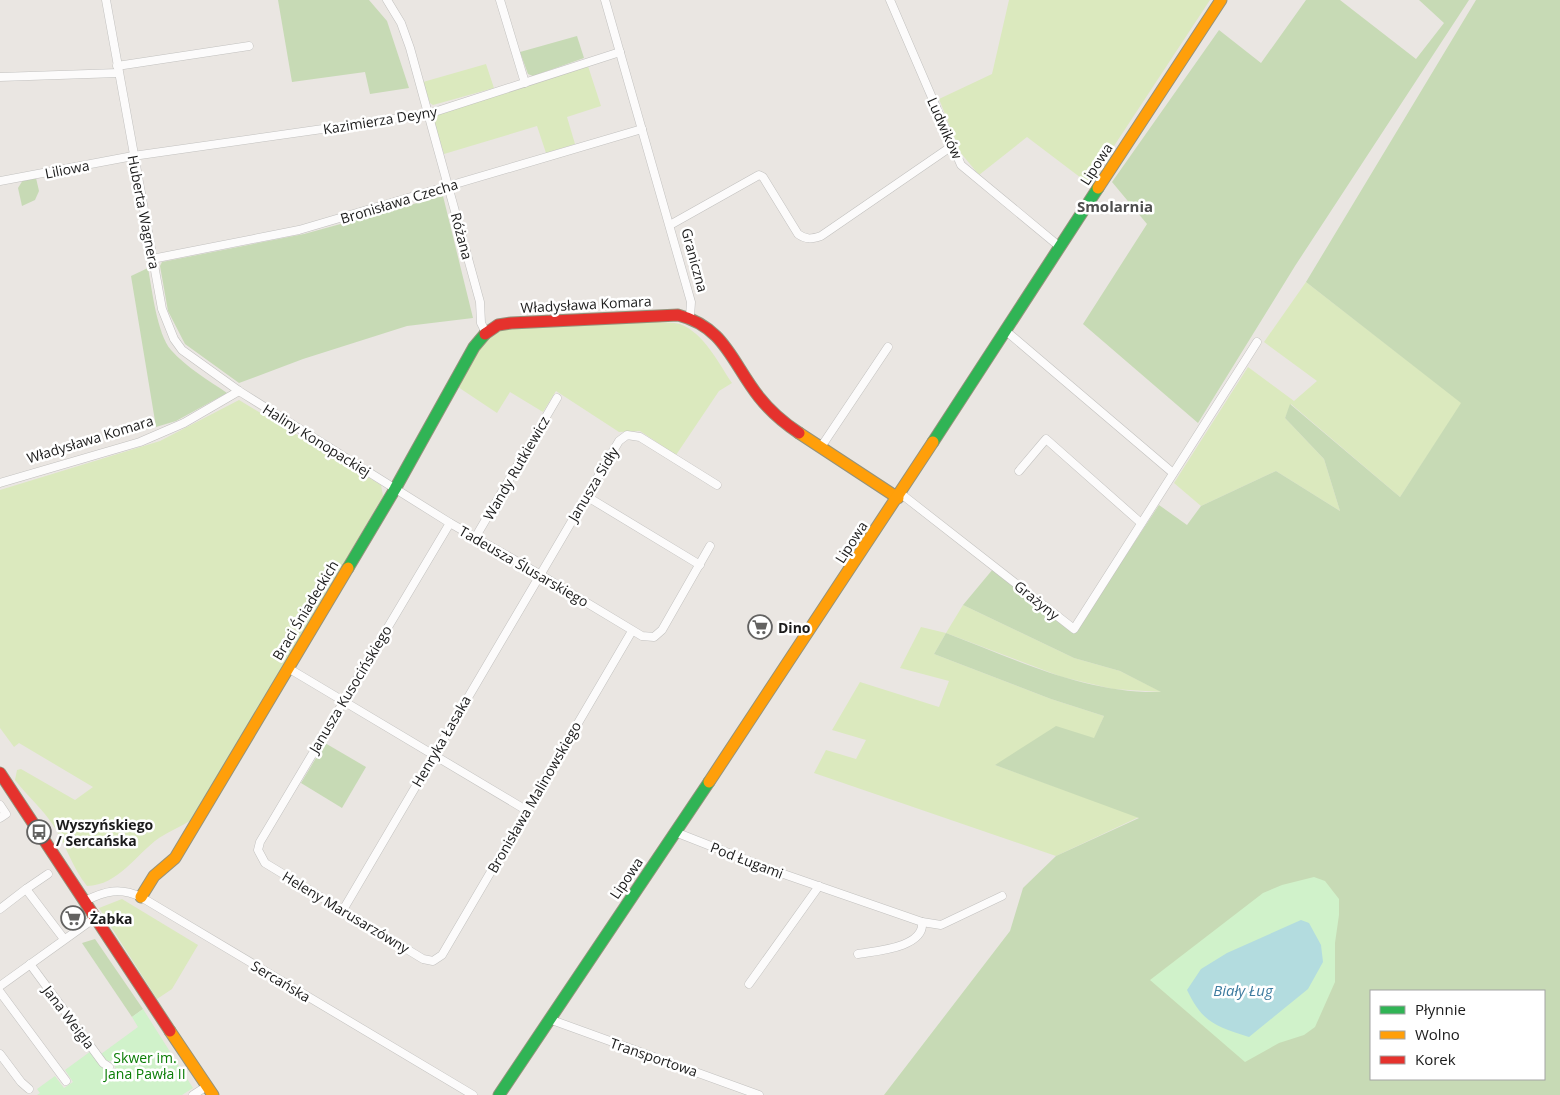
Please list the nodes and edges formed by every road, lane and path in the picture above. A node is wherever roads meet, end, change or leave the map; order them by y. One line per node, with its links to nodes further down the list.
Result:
1 (106, 0): 9 (street, Huberta Wagnera)
2 (388, 0): 12 (street, Różana)
3 (500, 0): 11 (street)
4 (605, 0): 8 (street, Graniczna)
5 (890, 0): 14 (street, Ludwików)
6 (1221, 0): 19 (street, Lipowa)
7 (249, 46): 9 (street)
8 (620, 52): 11 (street, Kazimierza Deyny); 13 (street, Graniczna)
9 (118, 70): 10 (street); 15 (street, Huberta Wagnera)
10 (0, 76)
11 (525, 83): 12 (street, Kazimierza Deyny)
12 (428, 114): 15 (street, Kazimierza Deyny); 17 (street, Różana)
13 (642, 128): 17 (street, Bronisława Czecha); 18 (street, Graniczna)
14 (952, 146): 18 (street); 19 (street, Ludwików)
15 (133, 156): 16 (street, Liliowa); 20 (street, Huberta Wagnera)
16 (0, 181)
17 (448, 186): 20 (street, Bronisława Czecha); 22 (street, Różana)
18 (670, 225): 21 (street, Graniczna)
19 (1060, 247): 23 (street, Lipowa)
20 (152, 259): 26 (street, Huberta Wagnera)
21 (690, 317): 22 (street, Władysława Komara); 28 (street)
22 (486, 331): 33 (street, Braci Śniadeckich)
23 (1006, 331): 30 (street); 34 (street, Lipowa)
24 (1257, 342): 30 (street, Grażyny)
25 (888, 346): 28 (street)
26 (239, 391): 31 (street, Władysława Komara); 33 (street, Haliny Konopackiej)
27 (557, 398): 38 (street, Wandy Rutkiewicz)
28 (821, 447): 34 (street)
29 (1020, 471): 37 (street)
30 (1173, 474): 37 (street, Grażyny)
31 (0, 483)
32 (717, 485): 35 (street, Janusza Sidły)
33 (395, 489): 36 (street, Tadeusza Ślusarskiego); 43 (street, Braci Śniadeckich)
34 (899, 495): 37 (street, Grażyny); 50 (street, Lipowa)
35 (586, 496): 40 (street); 41 (street, Janusza Sidły)
36 (450, 523): 38 (street, Tadeusza Ślusarskiego); 44 (street, Janusza Kusocińskiego)
37 (1141, 523)
38 (475, 538): 41 (street, Tadeusza Ślusarskiego)
39 (710, 546): 40 (street)
40 (700, 565): 42 (street, Tadeusza Ślusarskiego)
41 (539, 574): 42 (street, Tadeusza Ślusarskiego); 45 (street, Henryka Łasaka)
42 (632, 631): 48 (street, Bronisława Malinowskiego)
43 (288, 668): 44 (street); 56 (street, Braci Śniadeckich)
44 (342, 702): 45 (street); 51 (street, Janusza Kusocińskiego)
45 (433, 754): 48 (street); 59 (street, Henryka Łasaka)
46 (0, 773): 57 (street)
47 (0, 805): 49 (street)
48 (526, 810): 64 (street, Bronisława Malinowskiego)
49 (0, 818)
50 (675, 832): 53 (street, Pod Ługami); 69 (street, Lipowa)
51 (260, 858): 59 (street, Heleny Marusarzówny)
52 (48, 874): 54 (street)
53 (819, 886): 61 (street, Pod Ługami); 66 (street)
54 (26, 889): 58 (street); 62 (street)
55 (1002, 896): 61 (street, Pod Ługami)
56 (141, 897): 57 (street, Sercańska); 76 (street, Sercańska)
57 (85, 901): 60 (street)
58 (0, 909)
59 (343, 910): 64 (street, Heleny Marusarzówny)
60 (96, 917): 62 (street); 74 (street)
61 (922, 922): 63 (street)
62 (64, 939): 65 (street)
63 (858, 954)
64 (434, 960)
65 (30, 964): 67 (street); 71 (street, Jana Weigla)
66 (749, 984)
67 (0, 986)
68 (0, 992): 72 (street)
69 (550, 1019): 77 (street, Lipowa); 78 (street, Transportowa)
70 (0, 1054): 73 (street)
71 (110, 1066)
72 (66, 1081)
73 (29, 1088)
74 (210, 1090): 75 (street)
75 (193, 1095)
76 (473, 1095)
77 (499, 1095)
78 (758, 1095)

